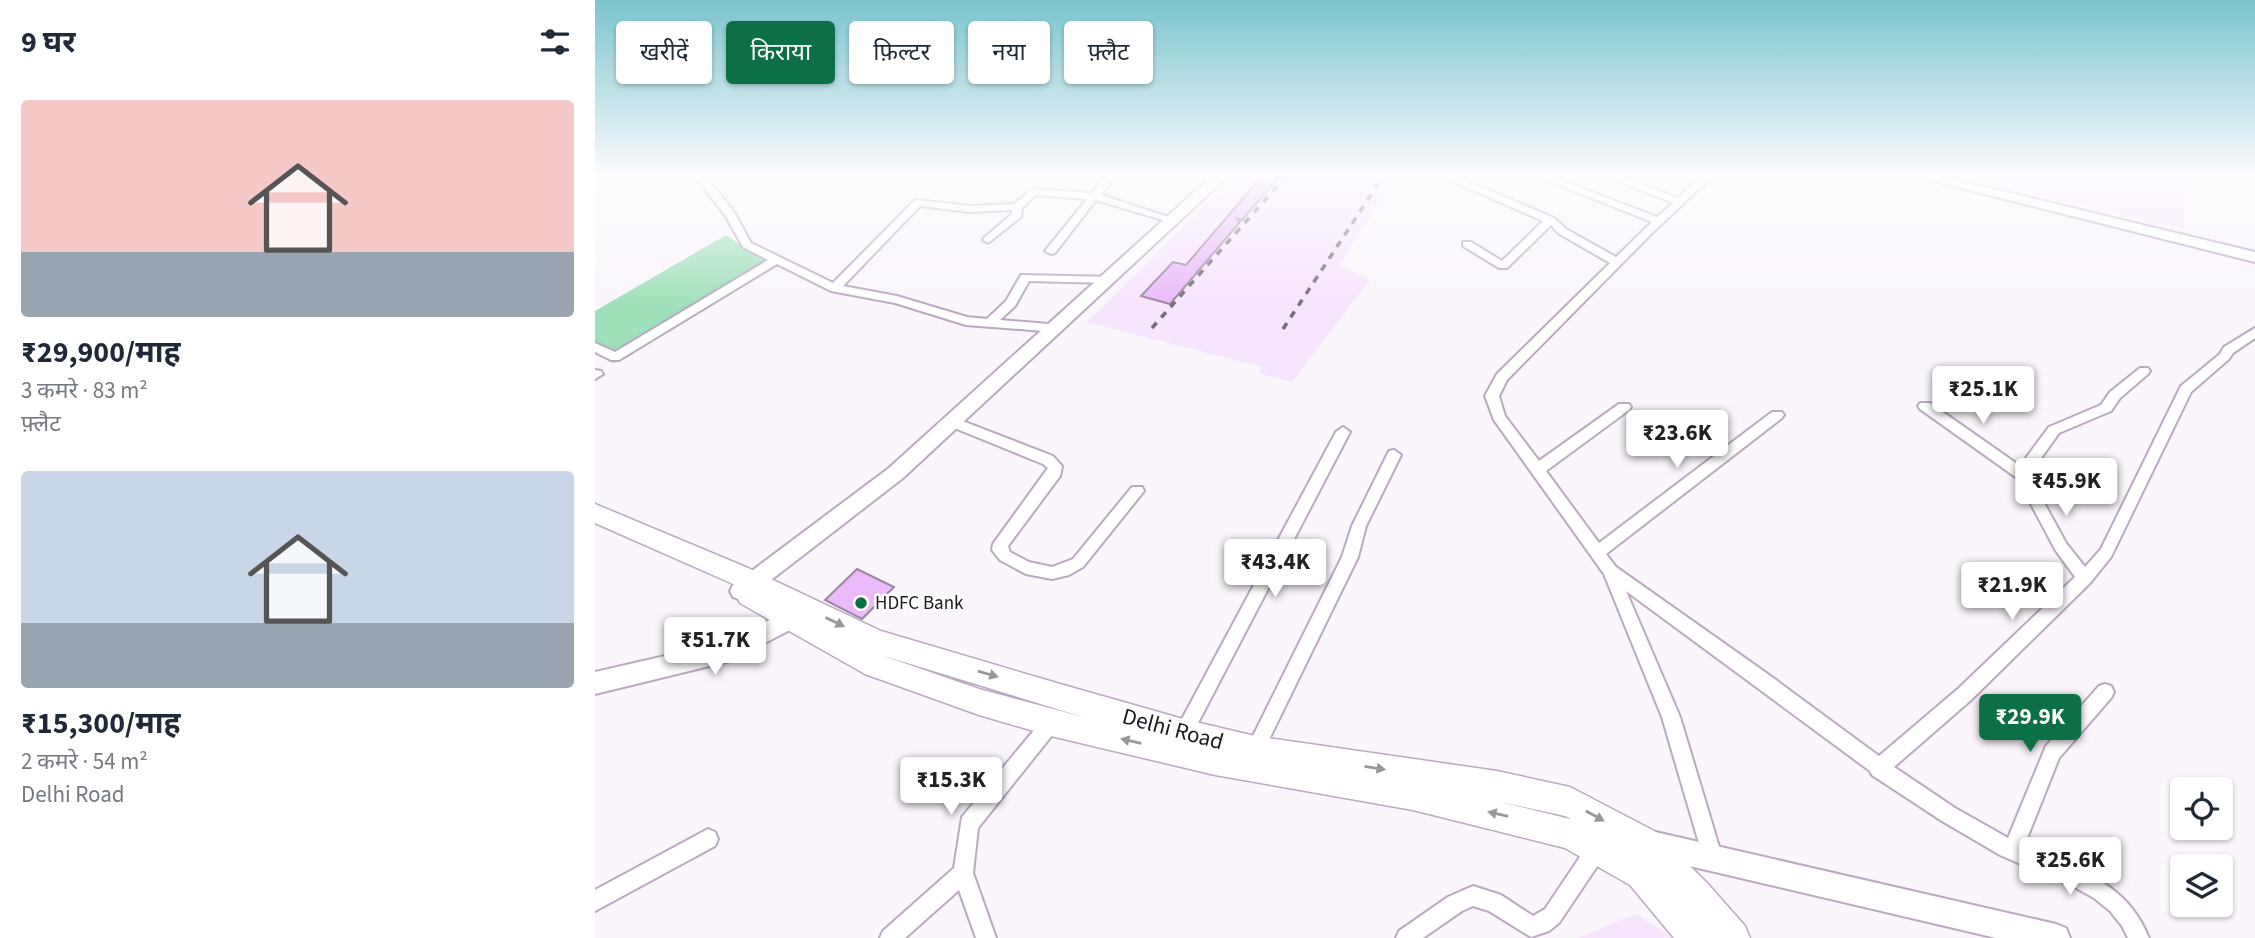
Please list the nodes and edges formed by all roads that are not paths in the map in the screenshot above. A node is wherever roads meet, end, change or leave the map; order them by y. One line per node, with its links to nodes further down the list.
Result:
1 (733, 219): 17 (street)
2 (902, 219): 20 (street)
3 (1013, 219): 13 (street)
4 (1076, 219): 15 (street)
5 (1169, 219): 10 (street)
6 (1547, 219): 11 (street)
7 (1653, 219): 12 (street)
8 (1661, 219): 12 (street)
9 (2097, 219): 16 (street)
10 (1173, 220): 19 (street)
11 (1550, 220): 14 (street); 18 (street)
12 (1659, 221): 18 (street)
13 (988, 240)
14 (1467, 244)
15 (1051, 251)
16 (2255, 257)
17 (776, 260): 20 (street); 24 (street)
18 (1617, 262): 32 (street)
19 (1110, 279): 21 (street); 22 (street)
20 (835, 288): 21 (street)
21 (990, 323): 22 (street)
22 (1056, 328): 29 (street)
23 (2255, 332): 39 (street)
24 (595, 346)
25 (2144, 371): 33 (street)
26 (1925, 406): 33 (street)
27 (1624, 407): 32 (street)
28 (1777, 415): 37 (street)
29 (952, 422): 34 (street); 40 (street)
30 (1343, 432): 46 (street)
31 (1394, 455): 47 (street)
32 (1537, 470): 37 (street)
33 (2022, 474): 39 (street)
34 (1137, 491)
35 (595, 513): 40 (main road, Delhi Road)
36 (595, 523): 40 (main road, Delhi Road)
37 (1598, 553): 38 (street)
38 (1610, 571): 48 (street); 53 (street)
39 (2085, 578): 48 (street)
40 (747, 586): 41 (main road, Delhi Road)
41 (800, 614): 42 (main road, Delhi Road); 43 (street)
42 (942, 674): 45 (main road, Delhi Road); 46 (main road, Delhi Road, one-way to 46)
43 (595, 683)
44 (2105, 692): 52 (street)
45 (1051, 723): 46 (main road, one-way to 45); 54 (street)
46 (1179, 743): 47 (main road, Delhi Road); 51 (main road, one-way to 46)
47 (1255, 750): 50 (main road, Delhi Road, one-way to 50)
48 (1878, 769): 52 (street)
49 (708, 839): 56 (street)
50 (1645, 843): 53 (street); 55 (street); 61 (main road, Delhi Road)
51 (1597, 849): 55 (main road); 59 (street)
52 (2013, 851): 63 (street)
53 (1713, 860): 62 (street)
54 (963, 873): 57 (street); 58 (street)
55 (1641, 874): 60 (main road)
56 (595, 901)
57 (890, 938)
58 (986, 938)
59 (1406, 938)
60 (1695, 938)
61 (1733, 938)
62 (2056, 938)
63 (2139, 938)

